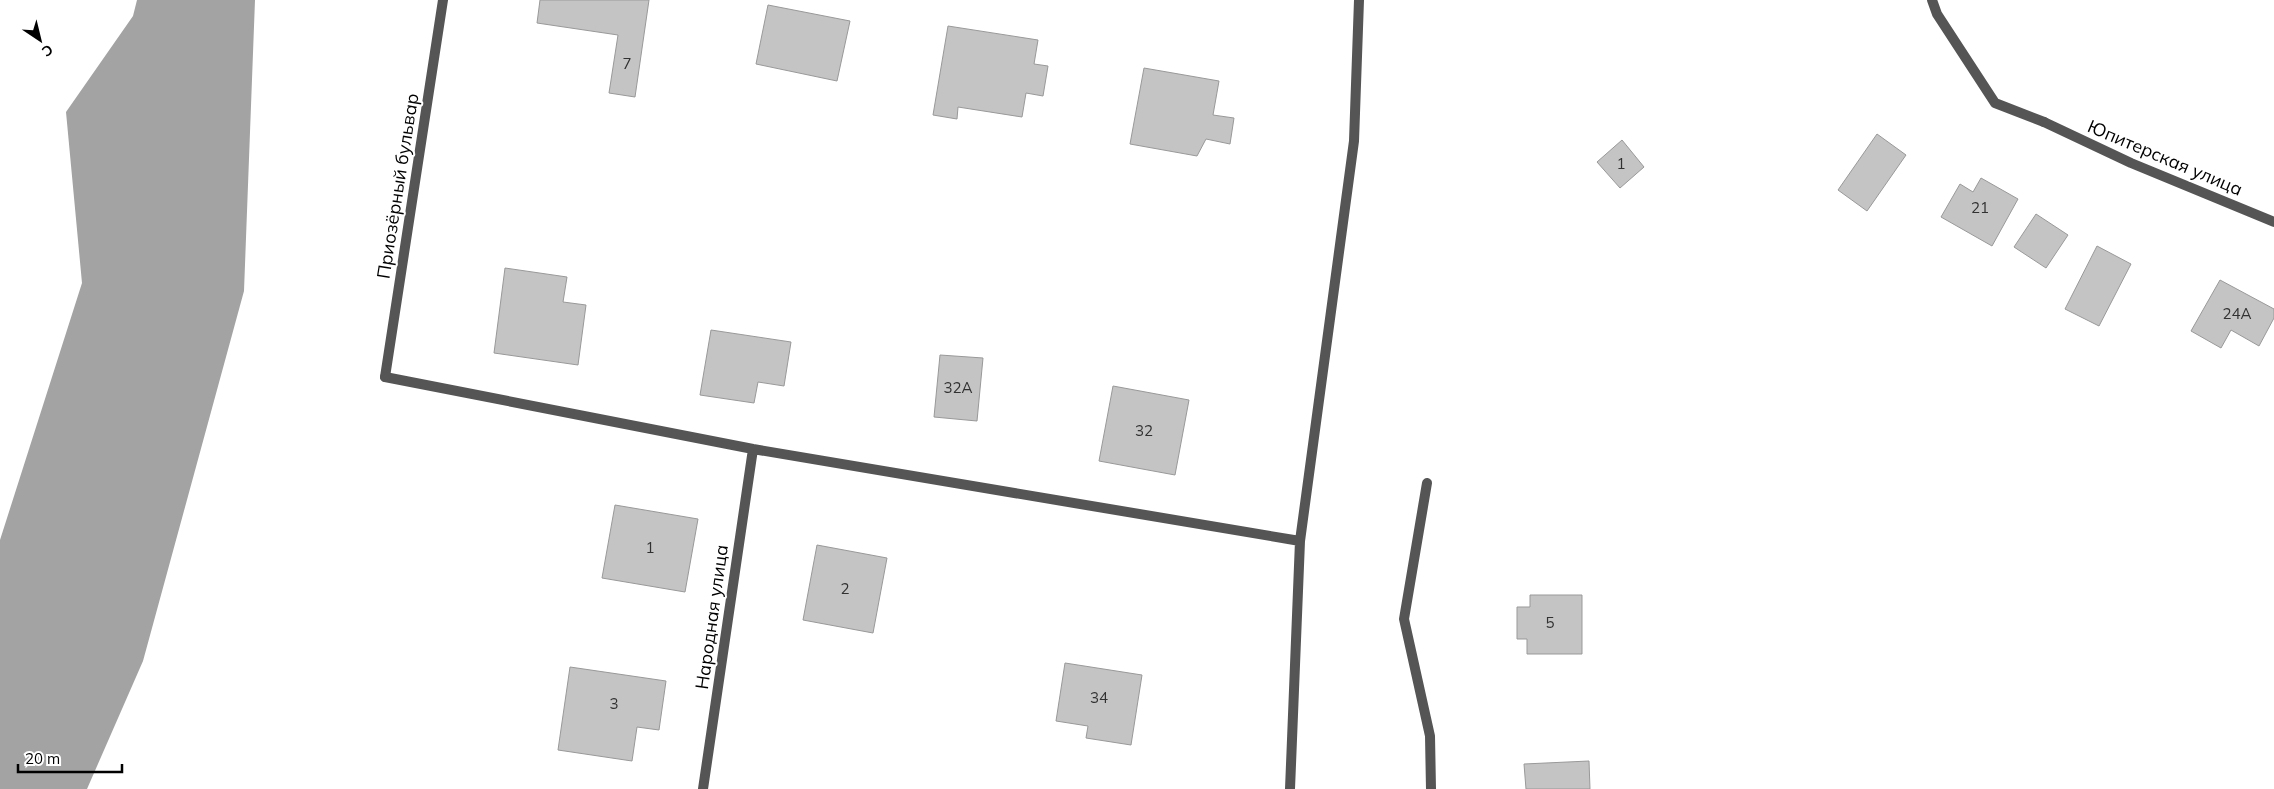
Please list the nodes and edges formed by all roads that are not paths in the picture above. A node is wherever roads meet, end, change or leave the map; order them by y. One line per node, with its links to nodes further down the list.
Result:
1 (443, 0): 5 (street, Приозёрный бульвар)
2 (1359, 0): 7 (street)
3 (1932, 0): 4 (street, Юпитерская улица)
4 (2274, 222)
5 (753, 450): 7 (street); 8 (street, Народная улица)
6 (1427, 483): 10 (street)
7 (1300, 540): 9 (street)
8 (703, 789)
9 (1290, 789)
10 (1432, 789)

